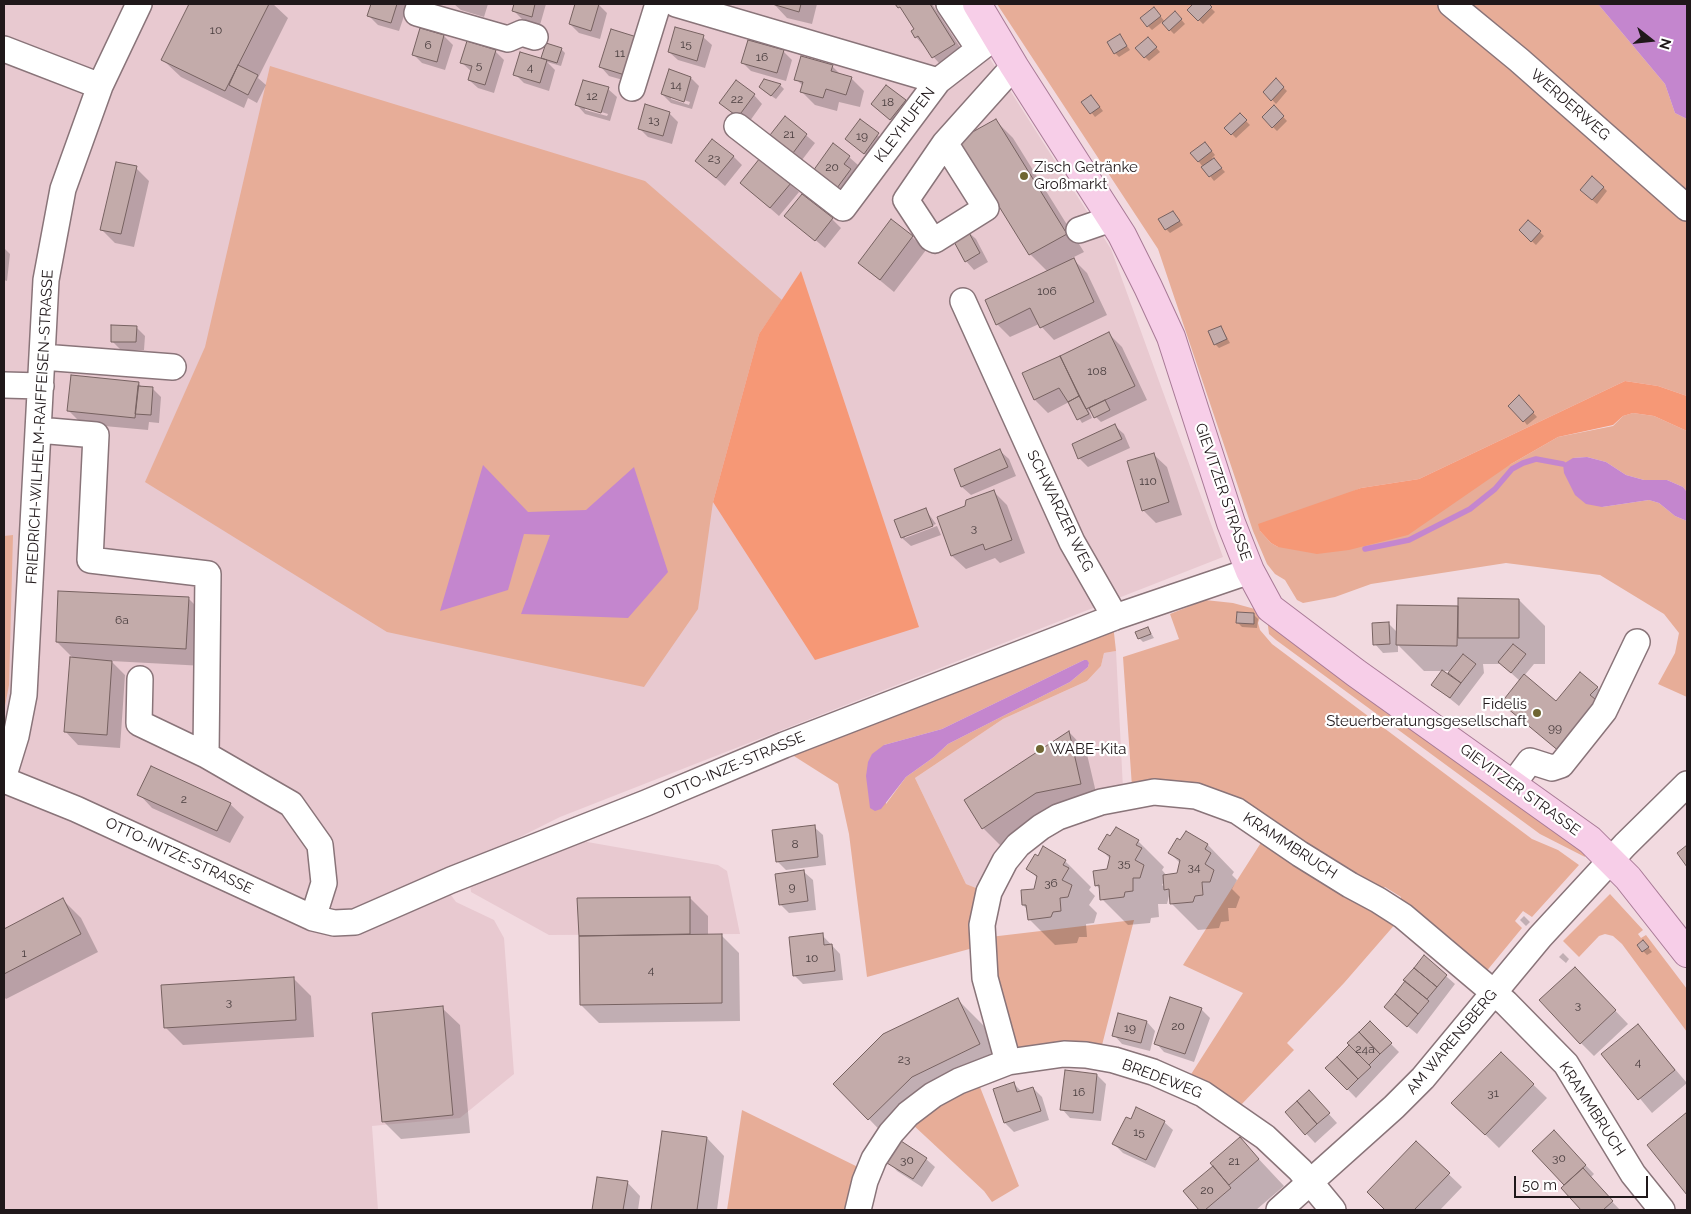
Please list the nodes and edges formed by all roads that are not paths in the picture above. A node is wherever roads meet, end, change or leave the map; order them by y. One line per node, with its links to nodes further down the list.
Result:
1 (139, 4): 14 (street, FRIEDRICH-WILHELM-RAIFFEISEN-STRASSE)
2 (420, 4): 9 (street)
3 (658, 4): 15 (street)
4 (676, 4): 8 (street, KLEYHUFEN)
5 (949, 4): 10 (street)
6 (977, 4): 10 (main road, GIEVITZER STRASSE)
7 (1451, 4): 18 (street, WERDERWEG)
8 (728, 11): 13 (street, KLEYHUFEN)
9 (535, 37)
10 (988, 43): 12 (main road, GIEVITZER STRASSE); 13 (street)
11 (4, 49): 14 (street)
12 (1014, 66): 17 (street); 19 (main road, GIEVITZER STRASSE)
13 (938, 81): 16 (street, KLEYHUFEN)
14 (100, 86): 22 (street, FRIEDRICH-WILHELM-RAIFFEISEN-STRASSE)
15 (632, 88)
16 (737, 126)
17 (945, 143)
18 (1687, 208)
19 (1111, 219): 20 (street); 27 (main road, GIEVITZER STRASSE)
20 (1079, 230)
21 (963, 301): 28 (street, SCHWARZER WEG)
22 (42, 357): 23 (street); 25 (street, FRIEDRICH-WILHELM-RAIFFEISEN-STRASSE)
23 (173, 367)
24 (4, 385): 25 (street)
25 (40, 386): 26 (street, FRIEDRICH-WILHELM-RAIFFEISEN-STRASSE)
26 (38, 430): 31 (street); 32 (street, FRIEDRICH-WILHELM-RAIFFEISEN-STRASSE)
27 (1250, 571): 28 (street); 34 (main road, GIEVITZER STRASSE)
28 (1115, 617): 38 (street, OTTO-INZE-STRASSE)
29 (1637, 642): 34 (street)
30 (140, 679): 31 (street)
31 (206, 756): 37 (street)
32 (4, 774)
33 (4, 780): 37 (street, OTTO-INTZE-STRASSE)
34 (1513, 784): 36 (main road, GIEVITZER STRASSE)
35 (1687, 784): 36 (street, AM WARENSBERG)
36 (1611, 860): 39 (main road, GIEVITZER STRASSE); 40 (street, AM WARENSBERG)
37 (313, 918): 38 (street, OTTO-INTZE-STRASSE)
38 (356, 922)
39 (1687, 953)
40 (1494, 992): 41 (street, KRAMMBRUCH); 42 (street, AM WARENSBERG); 46 (street, KRAMMBRUCH)
41 (1008, 1062): 42 (street, BREDEWEG); 43 (street, BREDEWEG)
42 (1311, 1182): 44 (street, AM WARENSBERG); 45 (street, BREDEWEG)
43 (858, 1210)
44 (1280, 1210)
45 (1333, 1210)
46 (1662, 1210)

